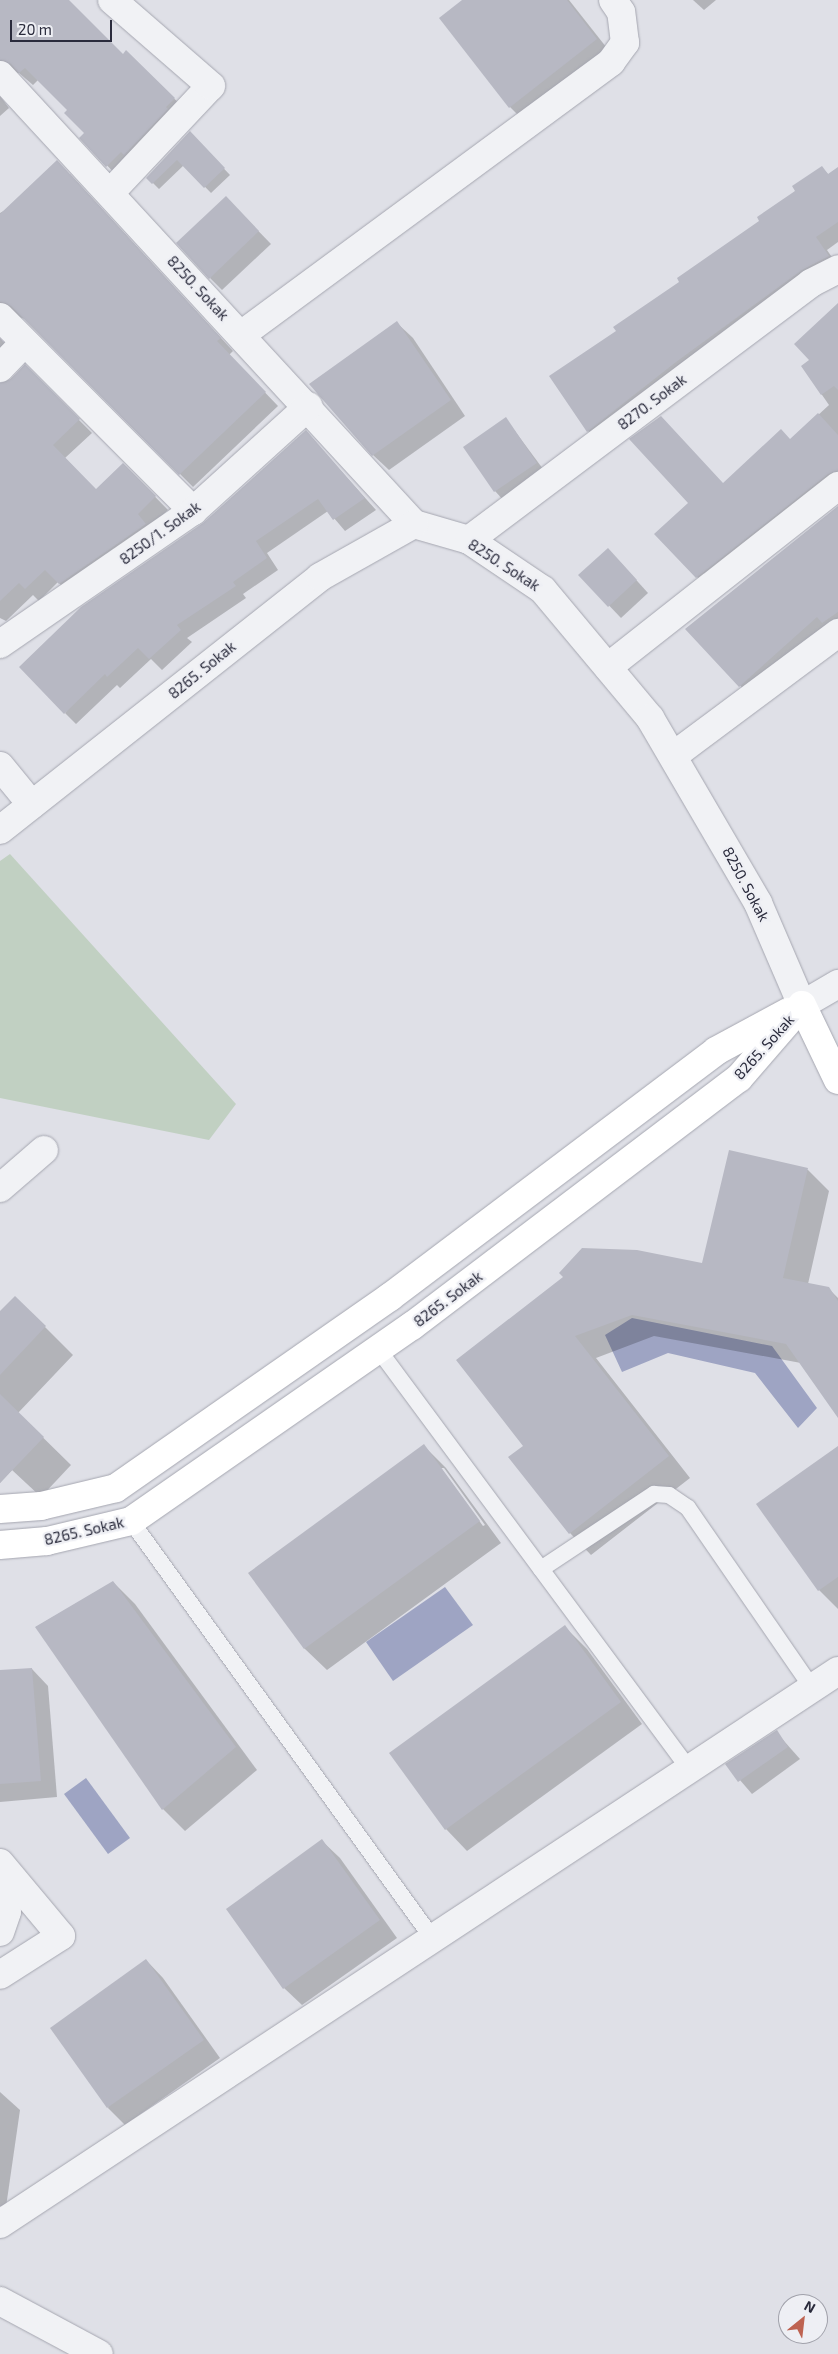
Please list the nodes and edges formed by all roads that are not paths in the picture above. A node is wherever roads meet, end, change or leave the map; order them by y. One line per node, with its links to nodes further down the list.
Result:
1 (112, 0): 4 (street)
2 (613, 0): 7 (street)
3 (4, 89): 4 (street, 8250. Sokak)
4 (110, 193): 7 (street, 8250. Sokak)
5 (838, 269): 14 (street, 8270. Sokak)
6 (0, 316): 8 (street)
7 (241, 335): 10 (street, 8250. Sokak)
8 (24, 343): 9 (street); 12 (street)
9 (0, 368)
10 (309, 406): 12 (street, 8250/1. Sokak); 13 (street, 8250. Sokak)
11 (838, 486): 17 (street)
12 (193, 511): 16 (street, 8250/1. Sokak)
13 (414, 524): 14 (street, 8250. Sokak); 20 (street, 8265. Sokak)
14 (469, 540): 17 (street, 8250. Sokak)
15 (838, 632): 18 (street)
16 (0, 644)
17 (608, 667): 18 (street, 8250. Sokak)
18 (673, 756): 23 (street, 8250. Sokak)
19 (0, 766): 20 (street)
20 (32, 805): 21 (street, 8265. Sokak)
21 (0, 830)
22 (838, 984): 23 (street)
23 (802, 1005): 24 (street, 8250. Sokak); 27 (street, 8265. Sokak); 28 (street, 8265. Sokak)
24 (838, 1080)
25 (44, 1150): 26 (street)
26 (0, 1188)
27 (378, 1349): 29 (street, 8265. Sokak); 31 (lane)
28 (0, 1509)
29 (131, 1520): 30 (street, 8265. Sokak); 38 (lane)
30 (0, 1545)
31 (541, 1569): 33 (lane); 34 (lane)
32 (838, 1671): 33 (street)
33 (812, 1688): 34 (street)
34 (689, 1769): 38 (street)
35 (0, 1863): 36 (street)
36 (7, 1891): 37 (street); 39 (street)
37 (0, 1932)
38 (433, 1938): 40 (street)
39 (0, 1975)
40 (0, 2224)
41 (0, 2301): 42 (street)
42 (99, 2354)

